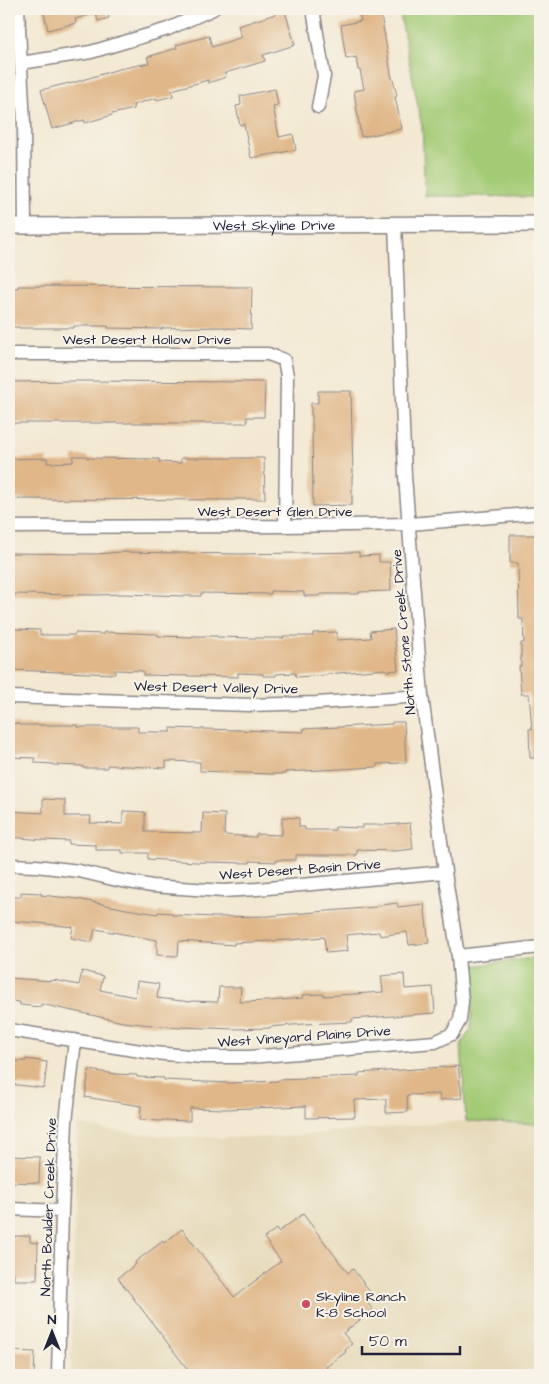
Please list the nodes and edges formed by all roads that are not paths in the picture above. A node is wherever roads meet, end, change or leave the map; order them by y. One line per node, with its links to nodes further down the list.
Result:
1 (18, 9): 4 (street)
2 (213, 9): 4 (street)
3 (313, 9): 5 (street)
4 (21, 63): 9 (street)
5 (318, 107)
6 (395, 224): 7 (street, West Skyline Drive); 9 (street, West Skyline Drive); 12 (street, North Stone Creek Drive)
7 (540, 224)
8 (9, 226): 9 (street, West Skyline Drive)
9 (24, 226)
10 (9, 354): 13 (street, West Desert Hollow Drive)
11 (540, 513): 12 (street, West Desert Glen Drive)
12 (410, 524): 13 (street, West Desert Glen Drive); 15 (street, North Stone Creek Drive)
13 (285, 526): 14 (street, West Desert Glen Drive)
14 (9, 527)
15 (422, 696): 16 (street, West Desert Valley Drive); 18 (street, North Stone Creek Drive)
16 (9, 698)
17 (9, 865): 18 (street, West Desert Basin Drive)
18 (445, 872): 20 (street, North Stone Creek Drive)
19 (540, 946): 20 (street)
20 (458, 956): 22 (street, North Stone Creek Drive)
21 (9, 1030): 23 (street, West Vineyard Plains Drive)
22 (452, 1034): 23 (street, West Vineyard Plains Drive)
23 (75, 1040): 25 (street, North Boulder Creek Drive)
24 (9, 1210): 25 (street)
25 (62, 1211): 26 (street, North Boulder Creek Drive)
26 (58, 1375)

